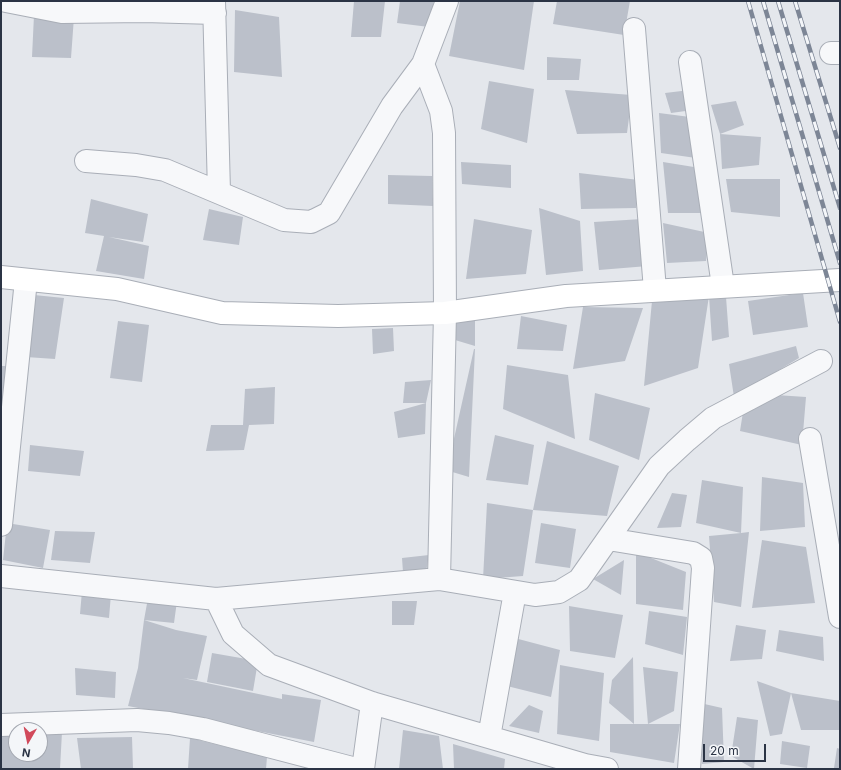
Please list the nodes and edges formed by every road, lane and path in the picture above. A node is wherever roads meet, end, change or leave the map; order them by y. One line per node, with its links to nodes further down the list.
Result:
1 (6, 1): 3 (street)
2 (446, 1): 6 (street)
3 (214, 7): 8 (street)
4 (634, 29): 13 (street)
5 (690, 62): 12 (street)
6 (422, 64): 8 (street); 14 (street)
7 (86, 161): 8 (street)
8 (219, 192)
9 (1, 277): 10 (street)
10 (26, 280): 14 (street); 17 (street)
11 (840, 280): 12 (street)
12 (723, 286): 13 (street)
13 (655, 290): 14 (street)
14 (444, 313): 21 (street)
15 (821, 361): 19 (street)
16 (810, 439): 24 (street)
17 (3, 493): 18 (street)
18 (1, 525)
19 (608, 539): 22 (street); 31 (street)
20 (1, 576): 23 (street)
21 (439, 579): 22 (street); 23 (street)
22 (515, 592): 27 (street)
23 (216, 599): 25 (street)
24 (840, 617)
25 (372, 703): 27 (street); 29 (street)
26 (1, 725): 28 (street)
27 (489, 738): 30 (street)
28 (356, 769)
29 (363, 769)
30 (606, 769)
31 (689, 769)

